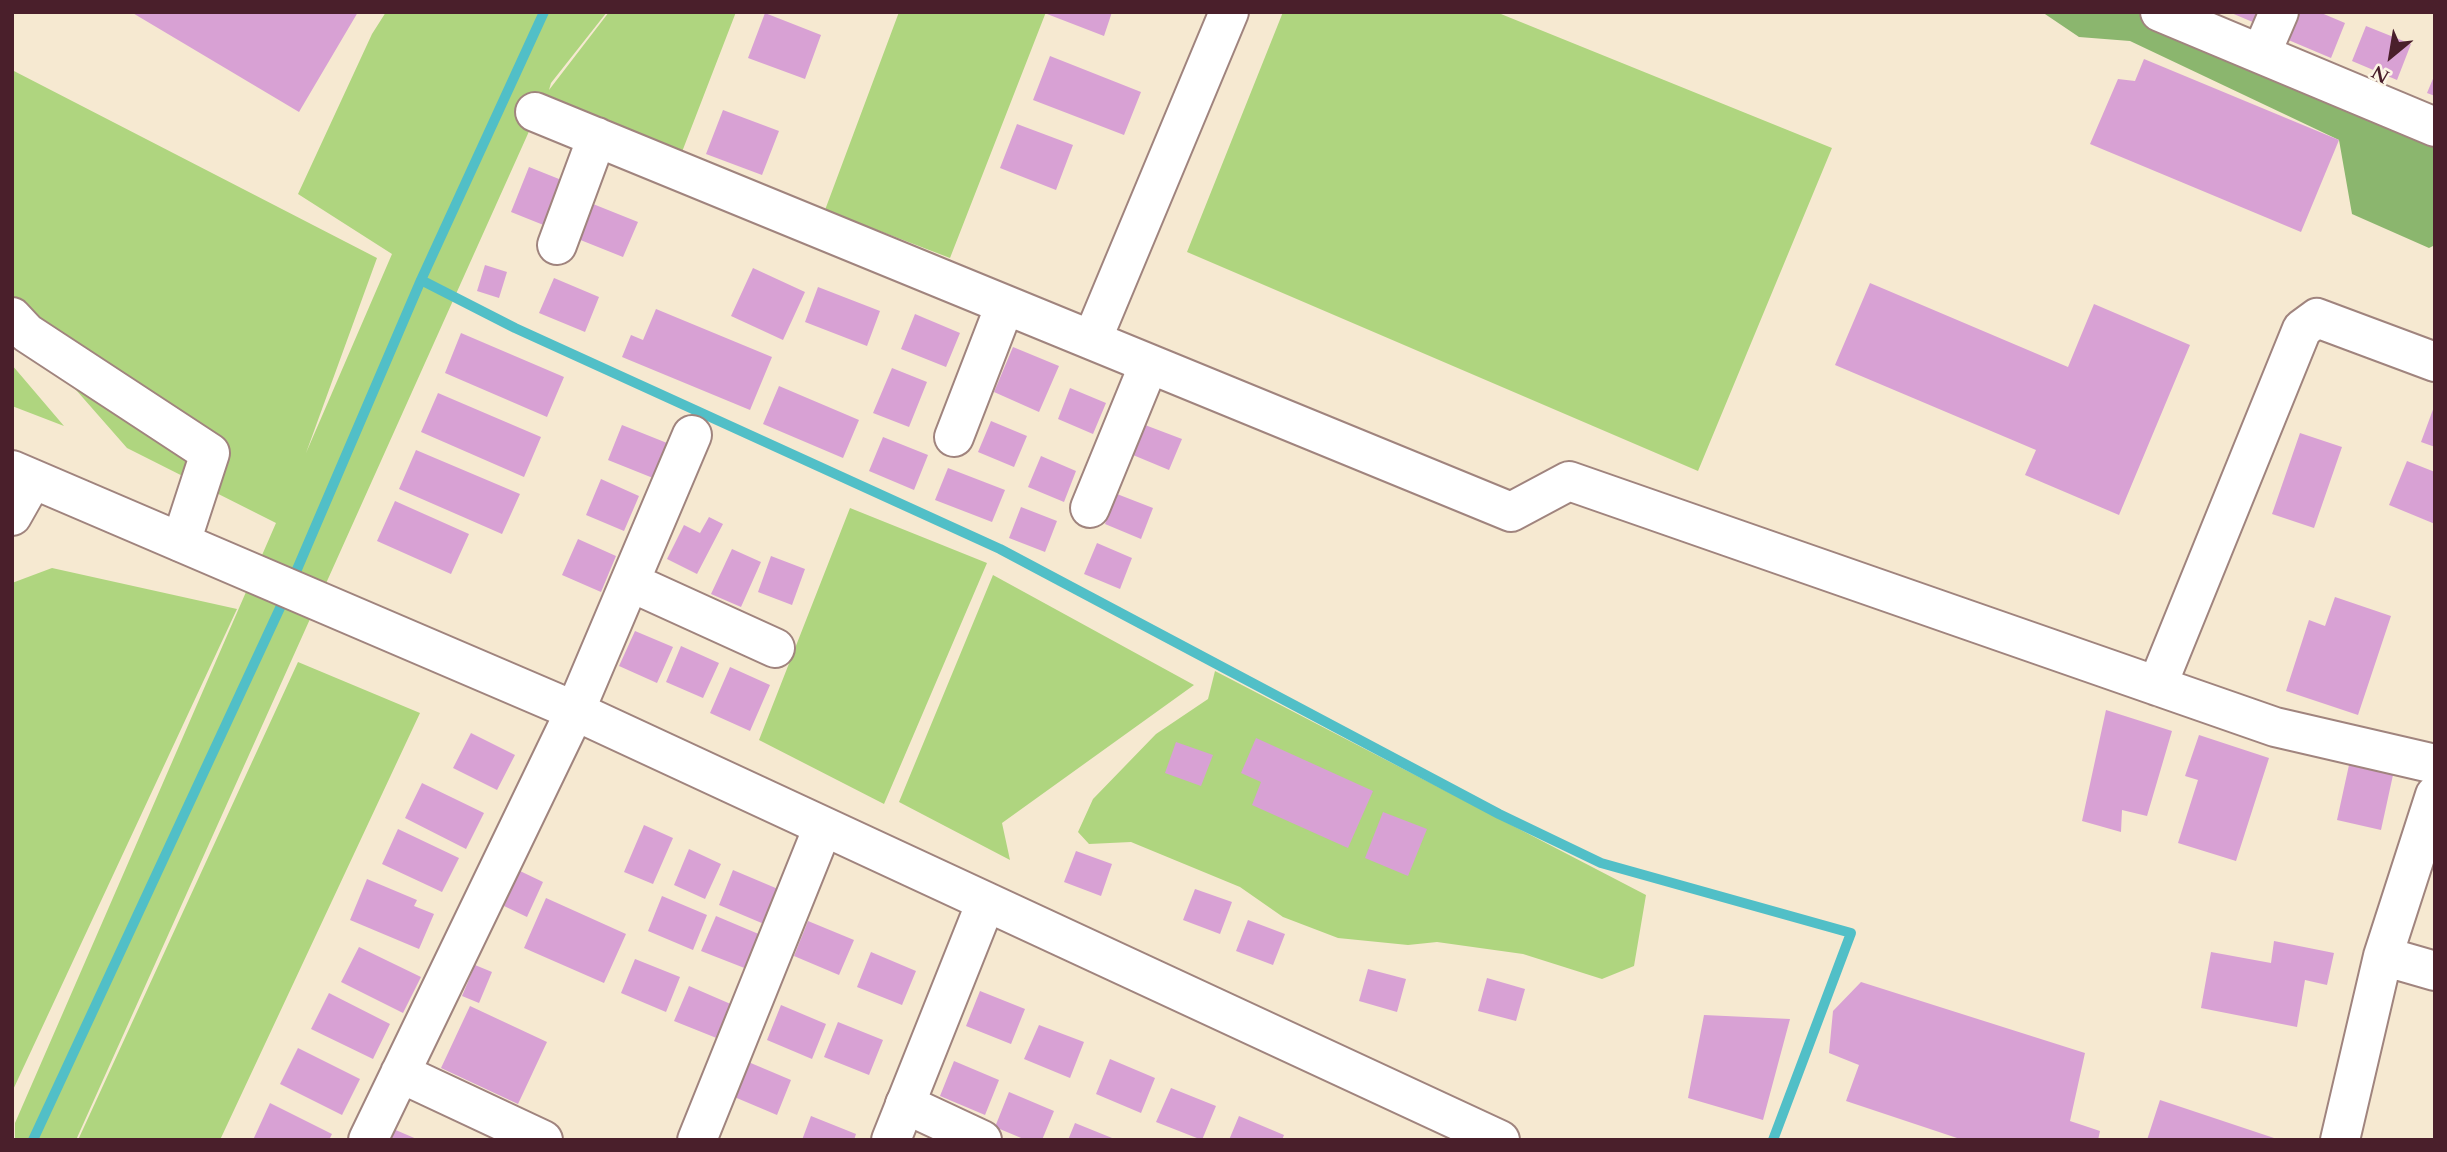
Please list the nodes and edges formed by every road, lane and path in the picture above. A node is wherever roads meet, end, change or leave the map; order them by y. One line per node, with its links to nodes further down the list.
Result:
1 (1229, 12): 11 (street)
2 (2160, 12): 4 (street)
3 (2278, 12): 4 (street)
4 (2261, 54): 6 (street)
5 (535, 112): 7 (street)
6 (2435, 127)
7 (597, 137): 8 (street); 9 (street)
8 (558, 245)
9 (1005, 304): 11 (street); 15 (street)
10 (12, 317): 19 (street)
11 (1092, 340): 13 (street)
12 (2435, 362): 22 (street)
13 (1149, 364): 17 (street); 22 (street)
14 (692, 435): 20 (street)
15 (954, 437)
16 (23, 474): 18 (street); 19 (street)
17 (1090, 508)
18 (12, 516)
19 (181, 542): 23 (street)
20 (630, 582): 21 (street); 23 (street)
21 (775, 648)
22 (2157, 686): 24 (street)
23 (575, 711): 26 (street); 30 (street)
24 (2435, 764)
25 (2435, 795): 28 (street)
26 (823, 827): 27 (street); 34 (street)
27 (986, 902): 31 (street); 37 (street)
28 (2382, 956): 29 (street); 38 (street)
29 (2435, 971)
30 (400, 1073): 32 (street); 33 (street)
31 (905, 1104): 35 (street); 36 (street)
32 (368, 1140)
33 (543, 1140)
34 (697, 1140)
35 (891, 1140)
36 (982, 1140)
37 (1500, 1140)
38 (2340, 1140)

